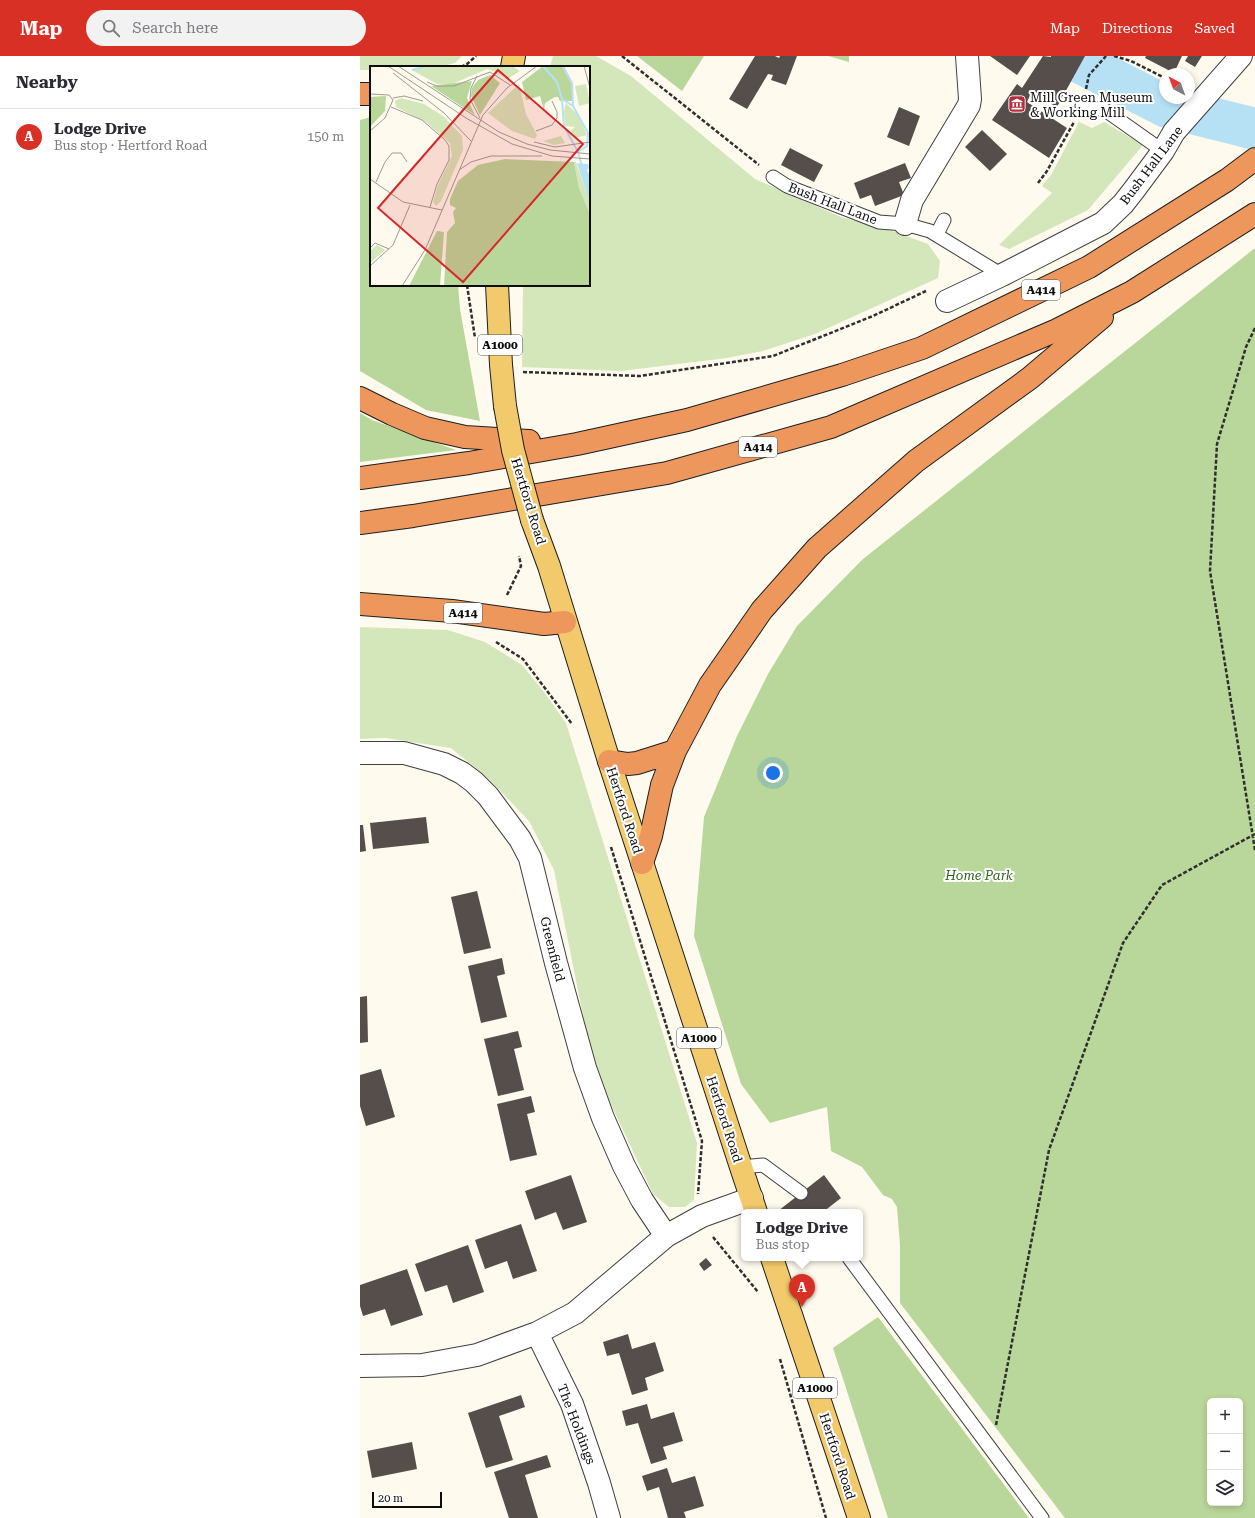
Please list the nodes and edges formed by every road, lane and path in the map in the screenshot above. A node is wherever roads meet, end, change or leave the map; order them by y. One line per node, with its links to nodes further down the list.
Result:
1 (476, 56): 8 (path)
2 (514, 56): 9 (main road)
3 (622, 56): 14 (path)
4 (967, 56): 18 (street)
5 (1106, 56): 11 (path)
6 (1114, 56): 10 (path)
7 (1241, 56): 12 (street, Bush Hall Lane)
8 (463, 66)
9 (512, 66)
10 (1159, 75)
11 (1082, 106): 12 (lane); 15 (path)
12 (1163, 151): 20 (street, Bush Hall Lane)
13 (1255, 159): 28 (highway, A414)
14 (773, 177): 18 (lane, Bush Hall Lane)
15 (1038, 183)
16 (1255, 214): 23 (highway, A414)
17 (944, 220): 19 (lane)
18 (905, 224): 19 (lane, Bush Hall Lane)
19 (937, 234): 20 (lane, Bush Hall Lane)
20 (1002, 275): 24 (street, Bush Hall Lane)
21 (497, 286): 34 (main road, Hertford Road / A1000, bridge)
22 (928, 290): 26 (path)
23 (1132, 292): 30 (highway, A414); 37 (highway, A414)
24 (947, 301)
25 (1255, 328): 40 (path)
26 (519, 372)
27 (360, 398): 28 (highway, A414)
28 (577, 444): 29 (highway, A414)
29 (360, 478)
30 (360, 523)
31 (519, 553): 32 (path)
32 (504, 601)
33 (360, 604): 34 (highway, A414)
34 (565, 622): 39 (main road, Hertford Road / A1000)
35 (496, 641): 36 (path)
36 (574, 729)
37 (675, 751): 39 (highway); 43 (highway, A414)
38 (360, 754): 48 (street, Greenfield)
39 (609, 761): 43 (main road, Hertford Road / A1000)
40 (1254, 834): 42 (path); 56 (path)
41 (609, 842): 46 (path)
42 (1255, 850)
43 (642, 863): 44 (main road, Hertford Road / A1000)
44 (741, 1167): 45 (lane); 47 (main road, Hertford Road / A1000)
45 (801, 1193)
46 (698, 1196)
47 (754, 1205): 48 (street)
48 (666, 1236): 53 (street)
49 (712, 1236): 52 (path)
50 (773, 1261): 59 (main road, Hertford Road / A1000)
51 (851, 1261): 56 (lane)
52 (761, 1296)
53 (537, 1333): 55 (street); 57 (street, The Holdings)
54 (779, 1357): 58 (path)
55 (360, 1366)
56 (991, 1449): 60 (lane)
57 (609, 1518)
58 (826, 1518)
59 (859, 1518)
60 (1042, 1518)

